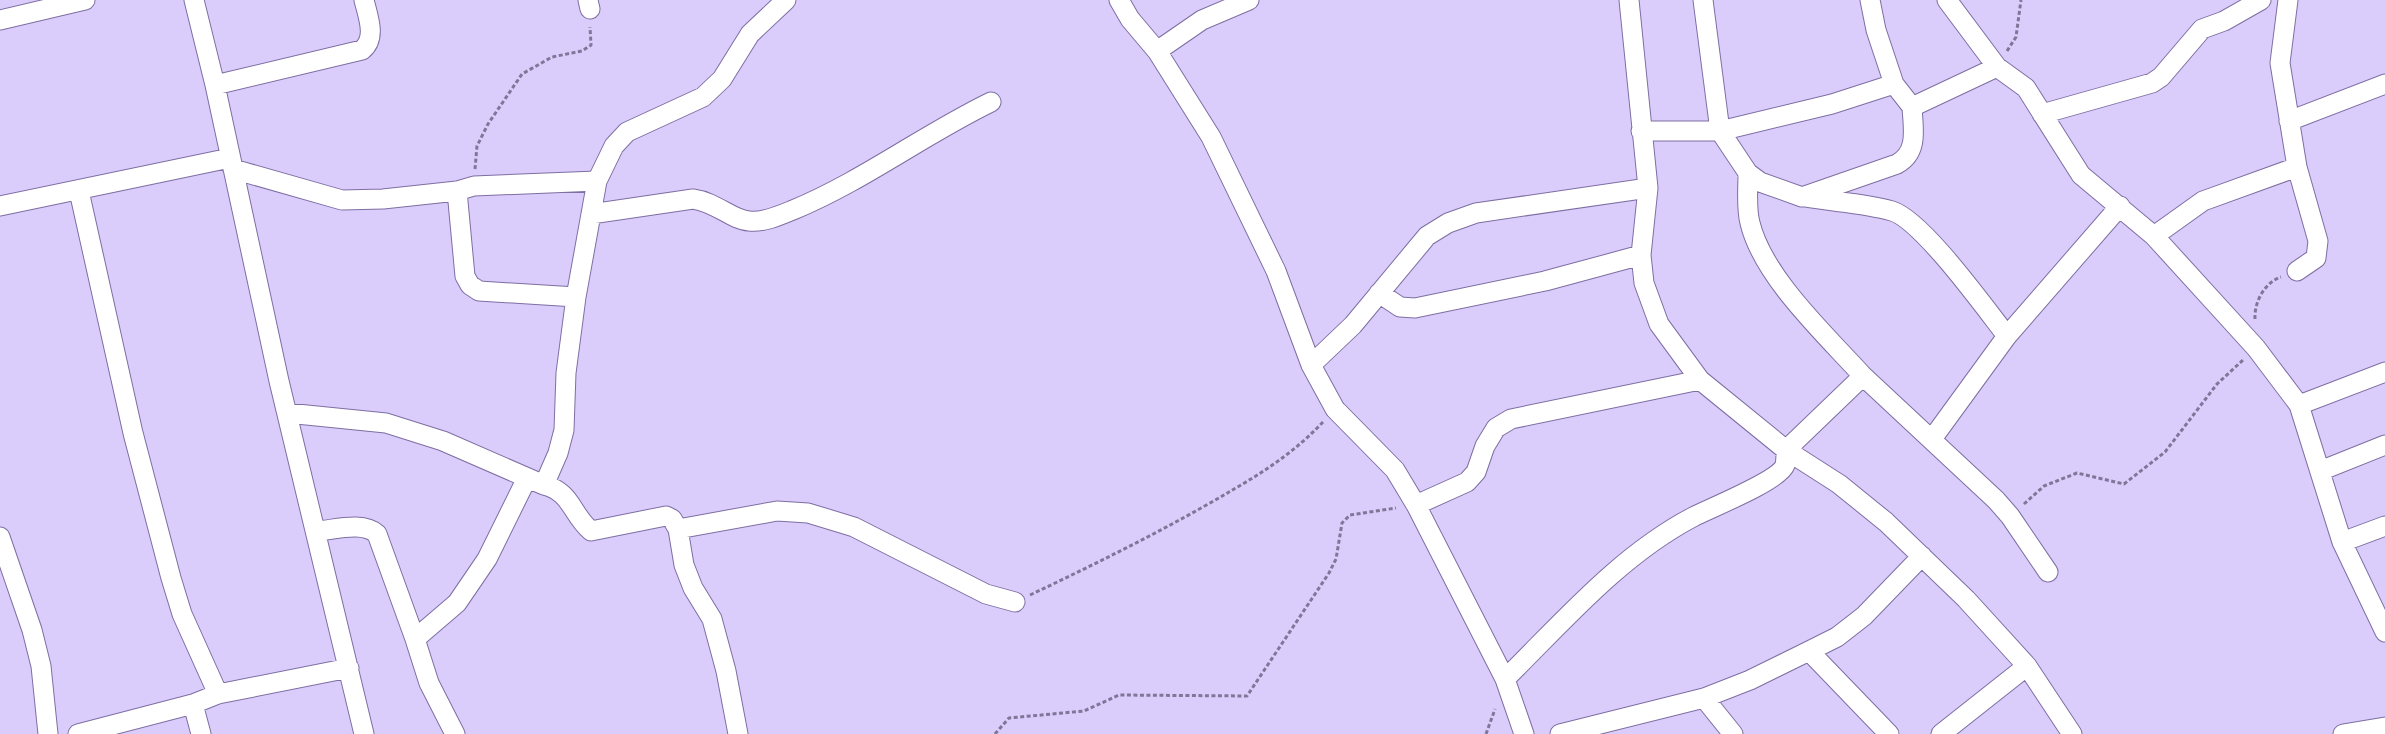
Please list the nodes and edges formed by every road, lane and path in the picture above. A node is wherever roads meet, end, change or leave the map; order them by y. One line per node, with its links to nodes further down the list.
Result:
1 (85, 0): 15 (street)
2 (194, 0): 20 (street)
3 (364, 0): 20 (street)
4 (1119, 0): 16 (street)
5 (1249, 0): 16 (street)
6 (1629, 0): 25 (street)
7 (1703, 0): 26 (street)
8 (1870, 0): 18 (street)
9 (1946, 0): 17 (street)
10 (2021, 0): 17 (path)
11 (2261, 0): 23 (street)
12 (2288, 0): 24 (street)
13 (781, 1): 30 (street)
14 (589, 4): 31 (path)
15 (0, 20)
16 (1157, 51): 45 (street)
17 (1997, 66): 22 (street); 23 (street)
18 (1894, 84): 22 (street); 26 (street)
19 (2385, 84): 24 (street)
20 (215, 85): 27 (street)
21 (990, 102): 37 (street)
22 (1912, 107): 34 (street)
23 (2042, 114): 36 (street)
24 (2288, 121): 28 (street)
25 (1641, 131): 26 (street); 32 (street)
26 (1720, 132): 29 (street)
27 (232, 164): 31 (street); 33 (street); 51 (street)
28 (2296, 167): 38 (street); 40 (street)
29 (1748, 173): 34 (street); 47 (street)
30 (597, 181): 31 (street); 37 (street)
31 (466, 188): 42 (street)
32 (1648, 188): 39 (street); 41 (street)
33 (80, 190): 35 (street); 73 (street)
34 (1802, 197): 43 (street)
35 (0, 206)
36 (2120, 206): 38 (street); 43 (street)
37 (592, 214): 42 (street)
38 (2154, 236): 44 (street)
39 (1641, 255): 41 (street); 48 (street)
40 (2296, 271): 44 (path)
41 (1379, 294): 45 (street)
42 (576, 296): 56 (street)
43 (2007, 336): 52 (street)
44 (2256, 348): 49 (street); 58 (path)
45 (1311, 365): 50 (street)
46 (2385, 372): 49 (street)
47 (1863, 376): 52 (street); 54 (street)
48 (1700, 380): 54 (street); 57 (street)
49 (2299, 404): 55 (street)
50 (1335, 409): 57 (street); 66 (path)
51 (287, 413): 56 (street); 61 (street)
52 (1932, 439): 58 (street)
53 (2385, 445): 55 (street)
54 (1786, 450): 64 (street); 72 (street)
55 (2320, 471): 63 (street)
56 (536, 482): 60 (street); 68 (street)
57 (1416, 505): 72 (street); 83 (path)
58 (2010, 516): 65 (street)
59 (2385, 526): 63 (street)
60 (678, 529): 66 (street); 82 (street)
61 (316, 531): 68 (street); 71 (street)
62 (0, 537): 77 (street)
63 (2342, 542): 67 (street)
64 (1922, 556): 69 (street); 70 (street)
65 (2048, 572)
66 (1015, 602)
67 (2385, 632)
68 (416, 639): 81 (street)
69 (1809, 651): 74 (street); 87 (street)
70 (2027, 666): 88 (street); 89 (street)
71 (349, 668): 73 (street); 80 (street)
72 (1505, 679): 84 (street)
73 (218, 694): 75 (street)
74 (1704, 698): 85 (street); 86 (street)
75 (193, 704): 78 (street); 79 (street)
76 (2385, 727): 90 (street)
77 (48, 734)
78 (78, 734)
79 (201, 734)
80 (364, 734)
81 (455, 734)
82 (738, 734)
83 (995, 734)
84 (1524, 734)
85 (1560, 734)
86 (1733, 734)
87 (1890, 734)
88 (1941, 734)
89 (2072, 734)
90 (2343, 734)

